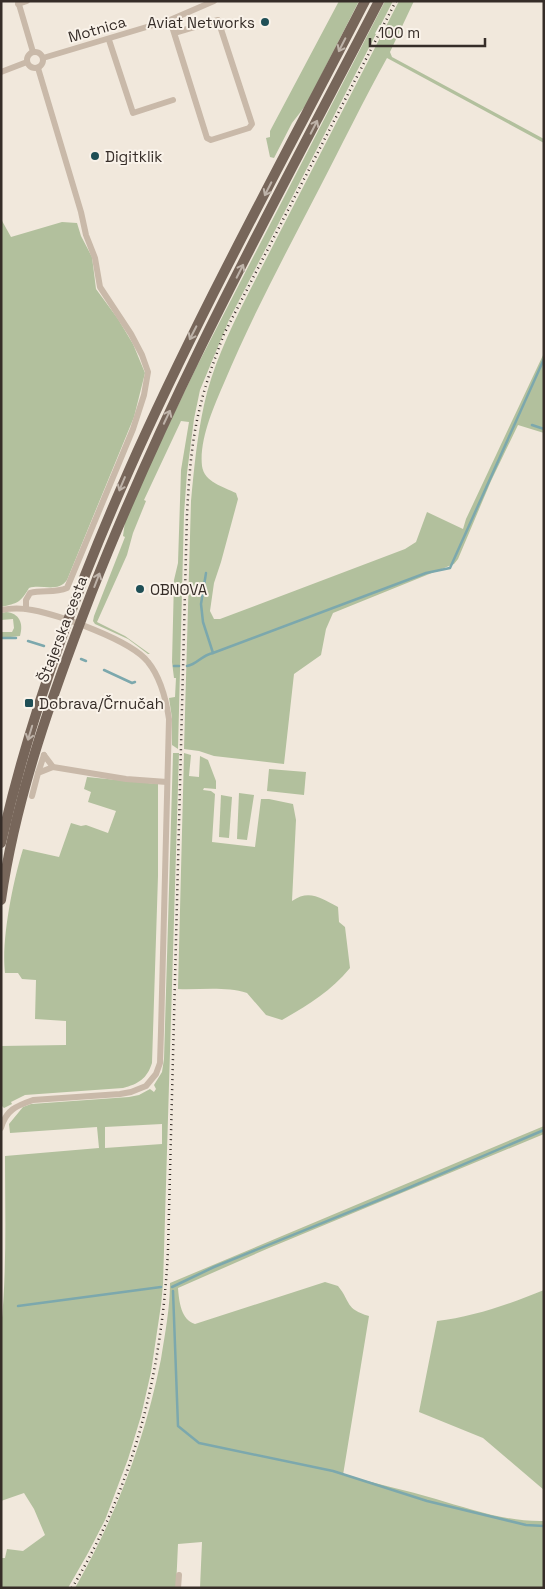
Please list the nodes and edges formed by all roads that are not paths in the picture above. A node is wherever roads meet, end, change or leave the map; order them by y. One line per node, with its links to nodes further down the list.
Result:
1 (27, 1): 5 (street)
2 (214, 1): 6 (street, Motnica)
3 (364, 1): 17 (main road, Štajerska cesta, one-way to 17)
4 (379, 1): 18 (main road, Štajerska cesta, one-way to 4)
5 (18, 3): 9 (street)
6 (170, 20): 7 (street); 8 (street, Motnica)
7 (174, 34): 7 (street)
8 (109, 40): 10 (street, Motnica); 14 (street)
9 (33, 52): 10 (street); 11 (street)
10 (43, 58): 12 (street)
11 (27, 62): 12 (street); 13 (street)
12 (38, 68): 15 (street)
13 (1, 72)
14 (173, 100)
15 (26, 609): 16 (street); 17 (street)
16 (1, 610)
17 (68, 621): 18 (street); 23 (main road, Štajerska cesta, one-way to 23)
18 (79, 625): 21 (street); 24 (main road, Štajerska cesta)
19 (53, 767): 20 (street); 20 (street); 21 (street)
20 (38, 773): 22 (street)
21 (167, 782): 25 (street)
22 (32, 796)
23 (1, 843)
24 (1, 900)
25 (1, 1128)
26 (179, 1575): 27 (street)
27 (178, 1588)

